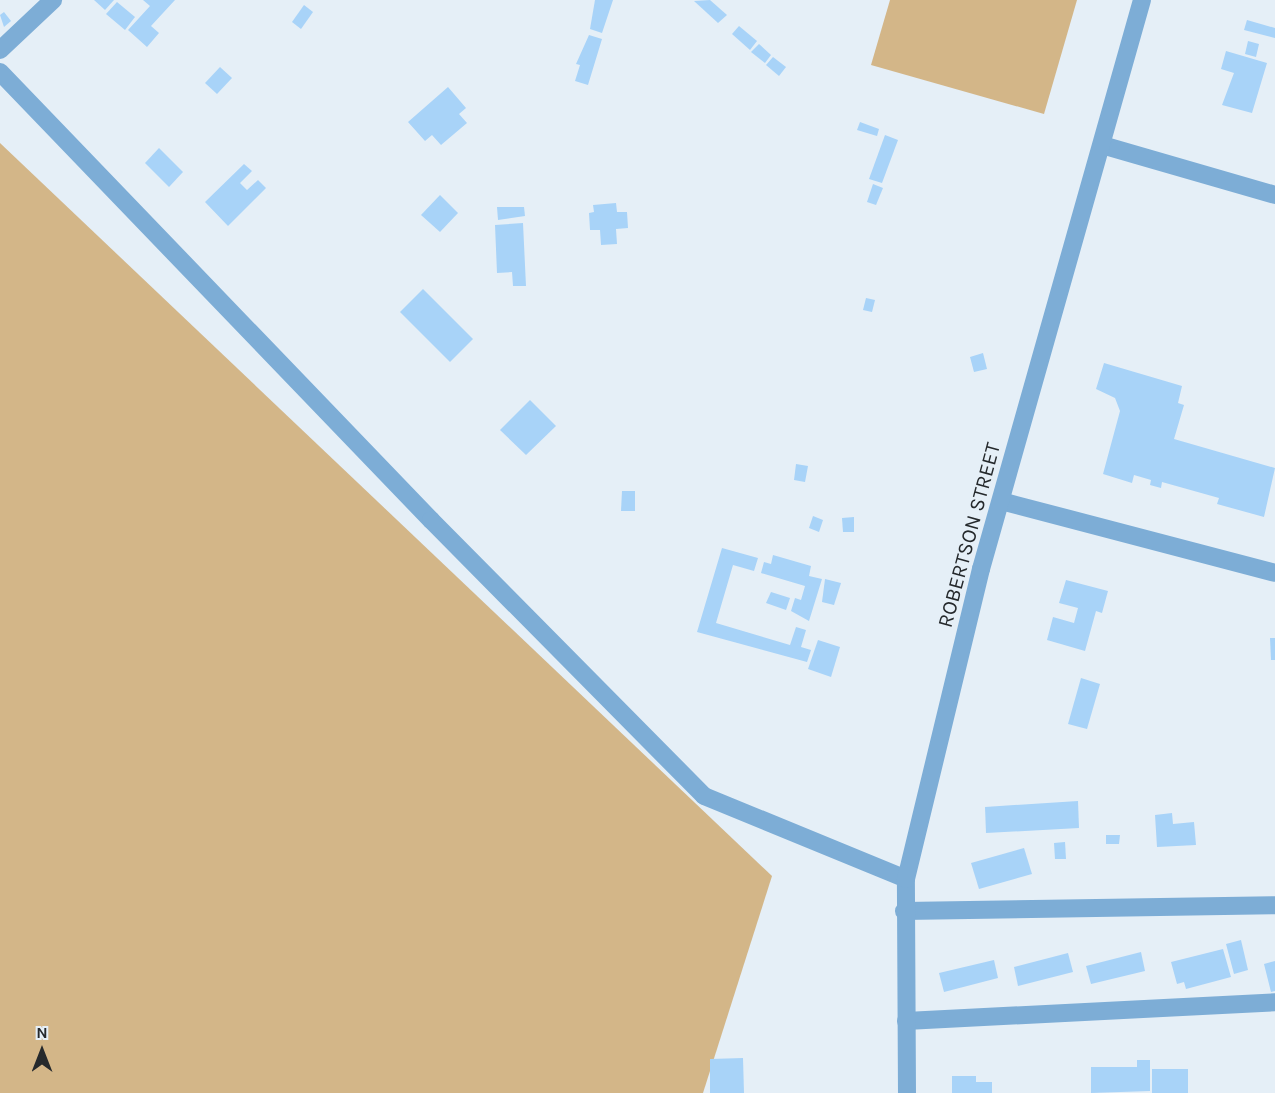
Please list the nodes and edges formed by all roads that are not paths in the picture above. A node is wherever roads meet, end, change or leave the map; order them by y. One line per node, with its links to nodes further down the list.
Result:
1 (53, 0): 3 (street)
2 (1142, 0): 5 (street, ROBERTSON STREET)
3 (0, 50)
4 (0, 72): 9 (street)
5 (1102, 145): 6 (street); 7 (street, ROBERTSON STREET)
6 (1275, 195)
7 (1001, 501): 8 (street); 9 (street, ROBERTSON STREET)
8 (1275, 573)
9 (906, 879): 11 (street, ROBERTSON STREET)
10 (1275, 904): 11 (street)
11 (904, 911): 13 (street, ROBERTSON STREET)
12 (1275, 1002): 13 (street)
13 (906, 1021): 14 (street, ROBERTSON STREET)
14 (907, 1093)

